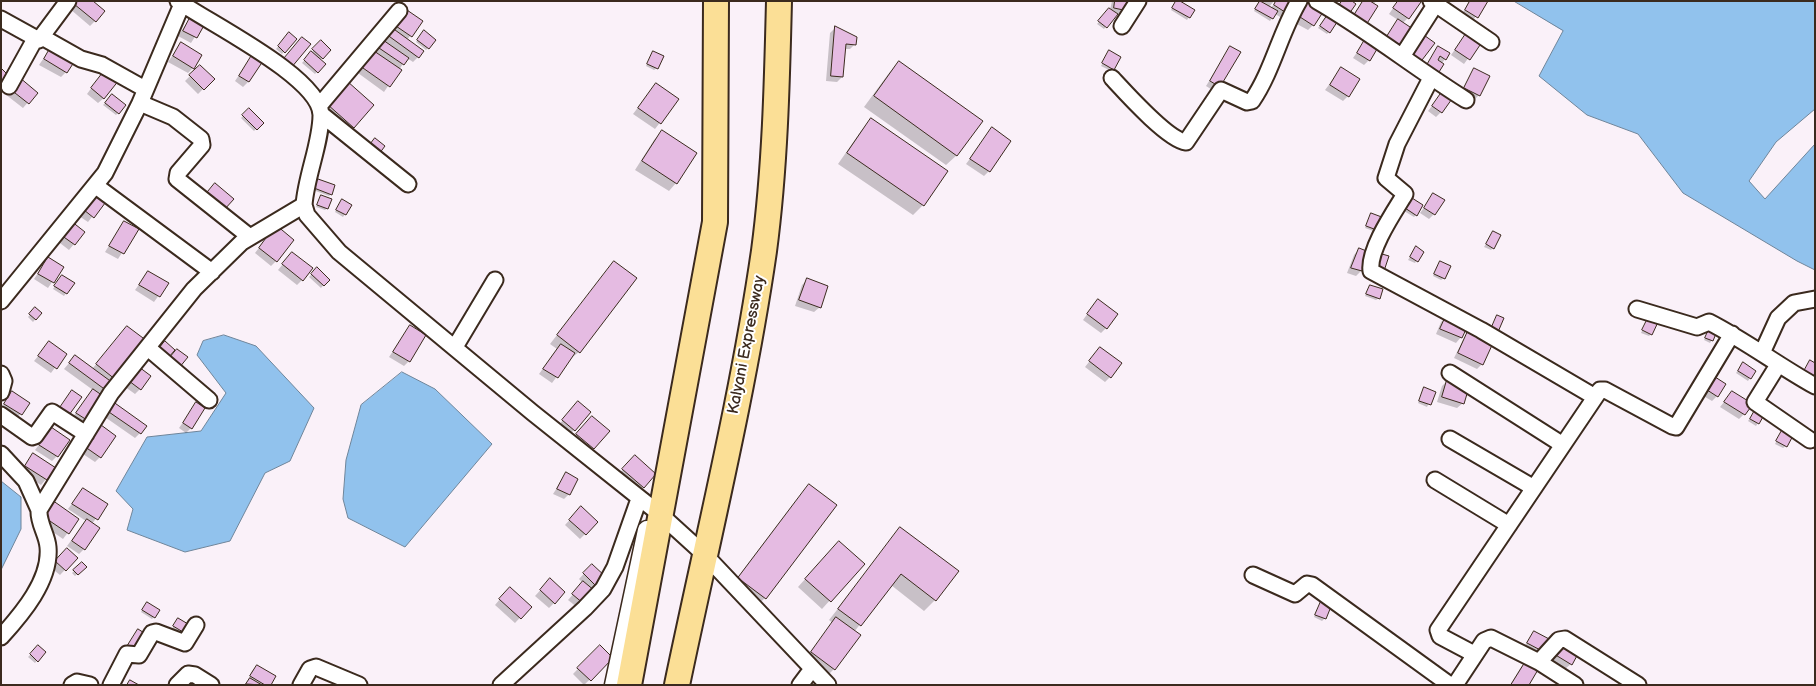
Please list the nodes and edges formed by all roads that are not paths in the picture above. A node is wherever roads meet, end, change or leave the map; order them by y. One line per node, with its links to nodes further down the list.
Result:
1 (68, 1): 12 (street)
2 (716, 1): 49 (highway)
3 (779, 1): 52 (highway, Kalyani Expressway)
4 (1138, 1): 11 (street)
5 (1299, 1): 15 (street)
6 (1317, 1): 14 (street)
7 (180, 3): 18 (street); 20 (street)
8 (1433, 3): 13 (street); 14 (street)
9 (399, 11): 20 (street)
10 (1, 19): 12 (street)
11 (1122, 26)
12 (39, 38): 17 (street); 18 (street)
13 (1491, 42)
14 (1403, 55): 16 (street)
15 (1112, 78)
16 (1431, 78): 19 (street); 39 (street)
17 (9, 86)
18 (142, 96): 22 (street); 24 (street)
19 (1466, 100)
20 (320, 110): 21 (street); 23 (street)
21 (408, 184)
22 (96, 186): 25 (street); 28 (street)
23 (304, 205): 24 (street); 31 (street)
24 (250, 237): 25 (street)
25 (212, 272): 32 (street)
26 (495, 280): 31 (street)
27 (1815, 299): 33 (street)
28 (1, 301)
29 (1637, 309): 30 (street)
30 (1732, 334): 33 (street); 39 (street)
31 (455, 347): 49 (street)
32 (148, 348): 40 (street); 42 (street)
33 (1762, 354): 34 (street)
34 (1778, 365): 37 (street); 44 (street)
35 (1450, 373): 45 (street)
36 (1, 374): 38 (street)
37 (1815, 386)
38 (1, 392)
39 (1595, 397): 45 (street)
40 (209, 400)
41 (1, 415): 42 (street)
42 (86, 434): 50 (street)
43 (1450, 439): 48 (street)
44 (1810, 440)
45 (1563, 445): 48 (street)
46 (1, 454): 50 (street)
47 (1435, 480): 51 (street)
48 (1534, 488): 51 (street)
49 (650, 508): 52 (street); 66 (street); 67 (street); 68 (highway)
50 (39, 510): 55 (street)
51 (1509, 525): 56 (street)
52 (705, 554): 58 (street); 69 (highway, Kalyani Expressway)
53 (1254, 575): 72 (street)
54 (196, 625): 61 (street)
55 (1, 637)
56 (1474, 654): 57 (street); 73 (street)
57 (1538, 662): 74 (street); 75 (street)
58 (812, 669): 70 (street); 71 (street)
59 (72, 685): 60 (street)
60 (90, 685)
61 (111, 685)
62 (177, 685): 63 (street)
63 (211, 685)
64 (301, 685): 65 (street)
65 (359, 685)
66 (501, 685)
67 (614, 685)
68 (629, 685)
69 (677, 685)
70 (800, 685)
71 (828, 685)
72 (1450, 685)
73 (1455, 685)
74 (1575, 685)
75 (1638, 685)

